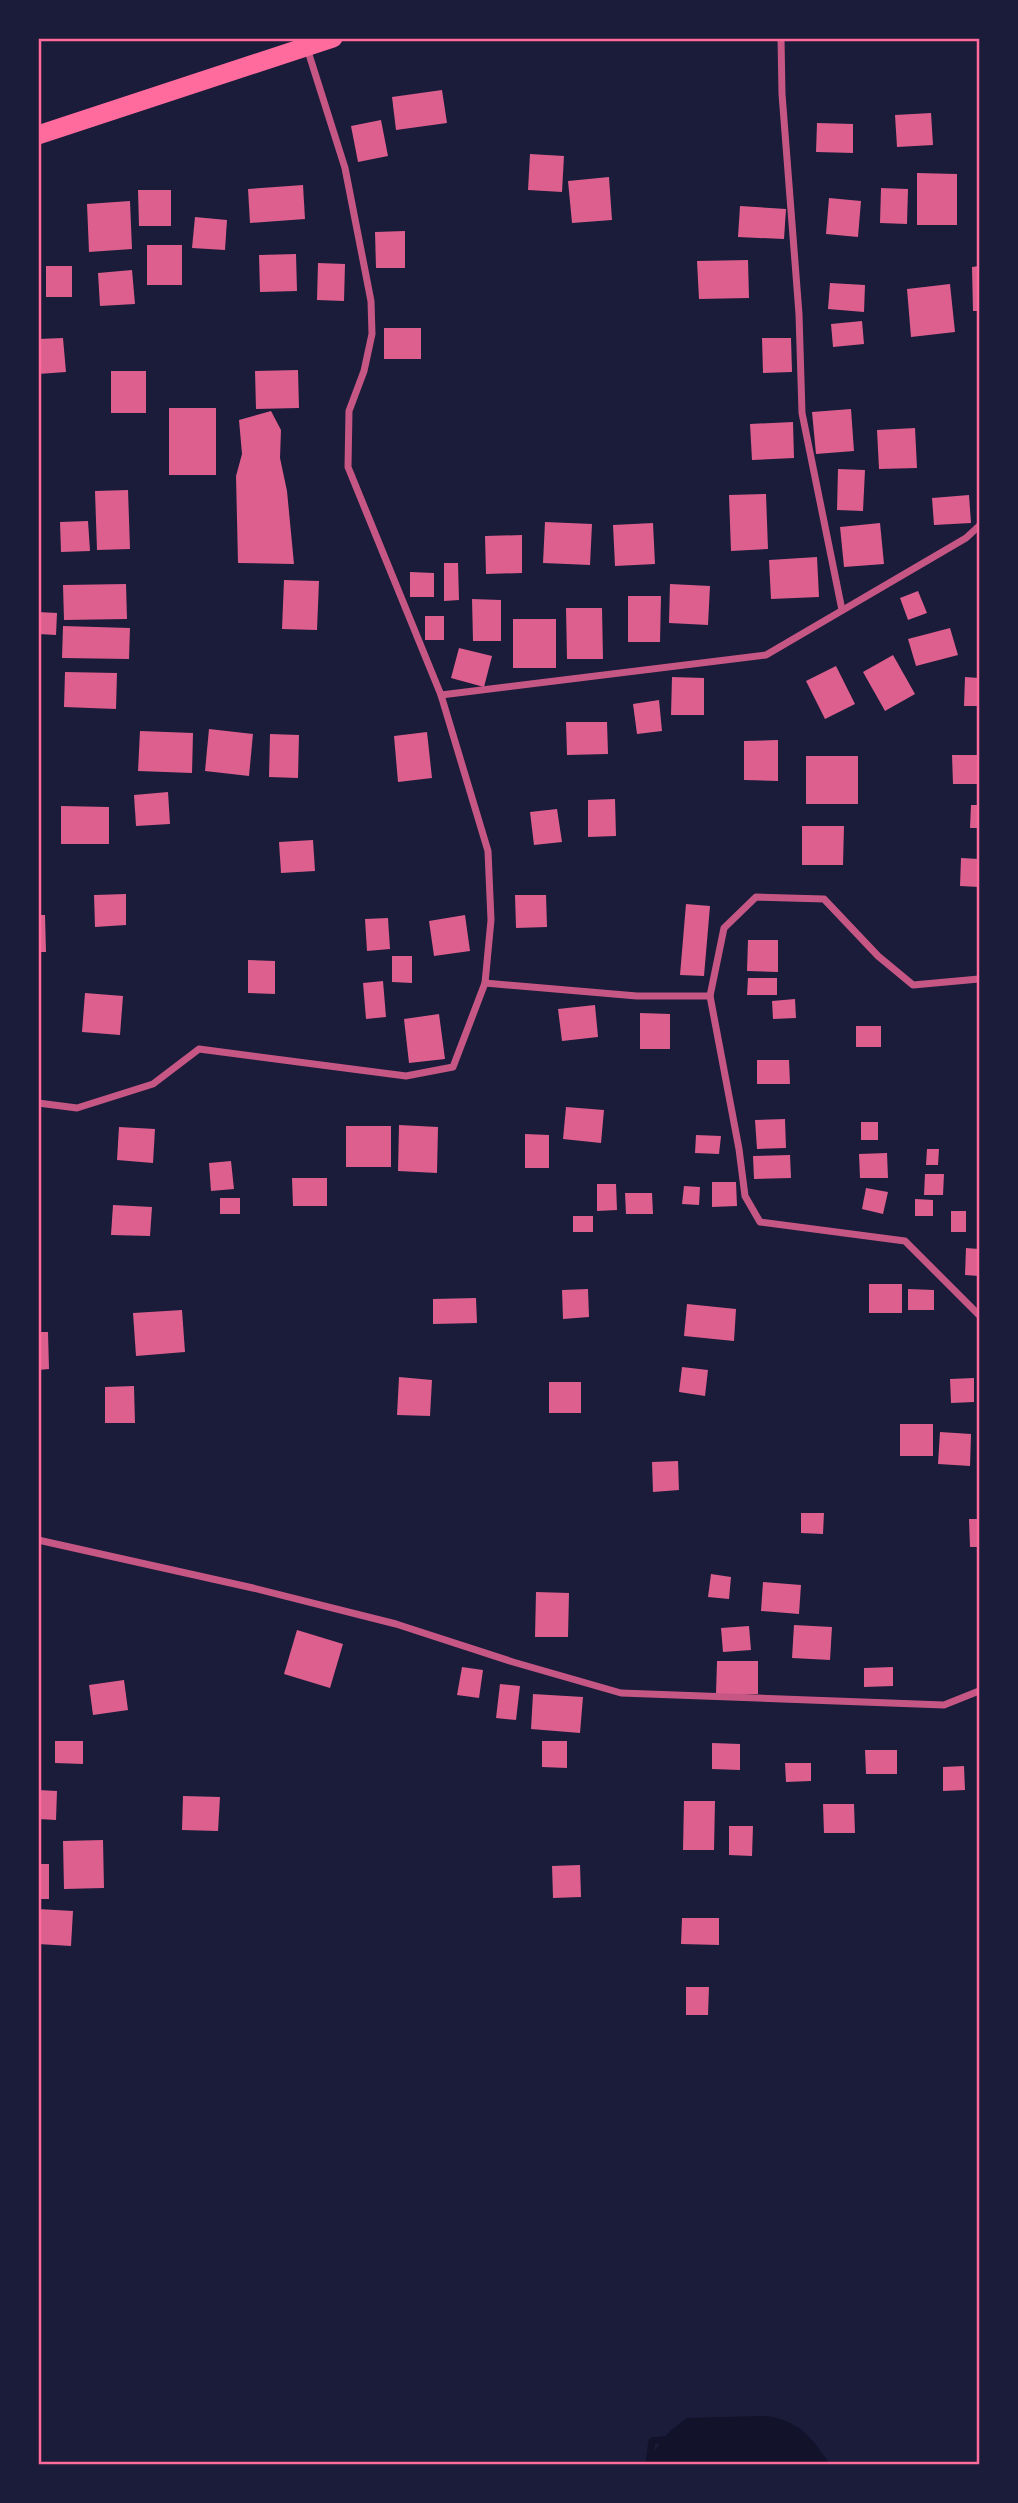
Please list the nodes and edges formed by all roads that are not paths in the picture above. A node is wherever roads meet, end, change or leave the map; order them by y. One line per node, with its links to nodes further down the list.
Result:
1 (333, 38): 3 (highway)
2 (781, 38): 6 (street)
3 (307, 47): 4 (highway); 7 (street)
4 (38, 135)
5 (979, 526): 6 (street)
6 (842, 610): 7 (street)
7 (440, 695): 9 (street)
8 (979, 979): 10 (street)
9 (485, 983): 10 (street); 11 (street)
10 (710, 996): 12 (street)
11 (38, 1103)
12 (979, 1315)
13 (38, 1540): 14 (street)
14 (979, 1691)

